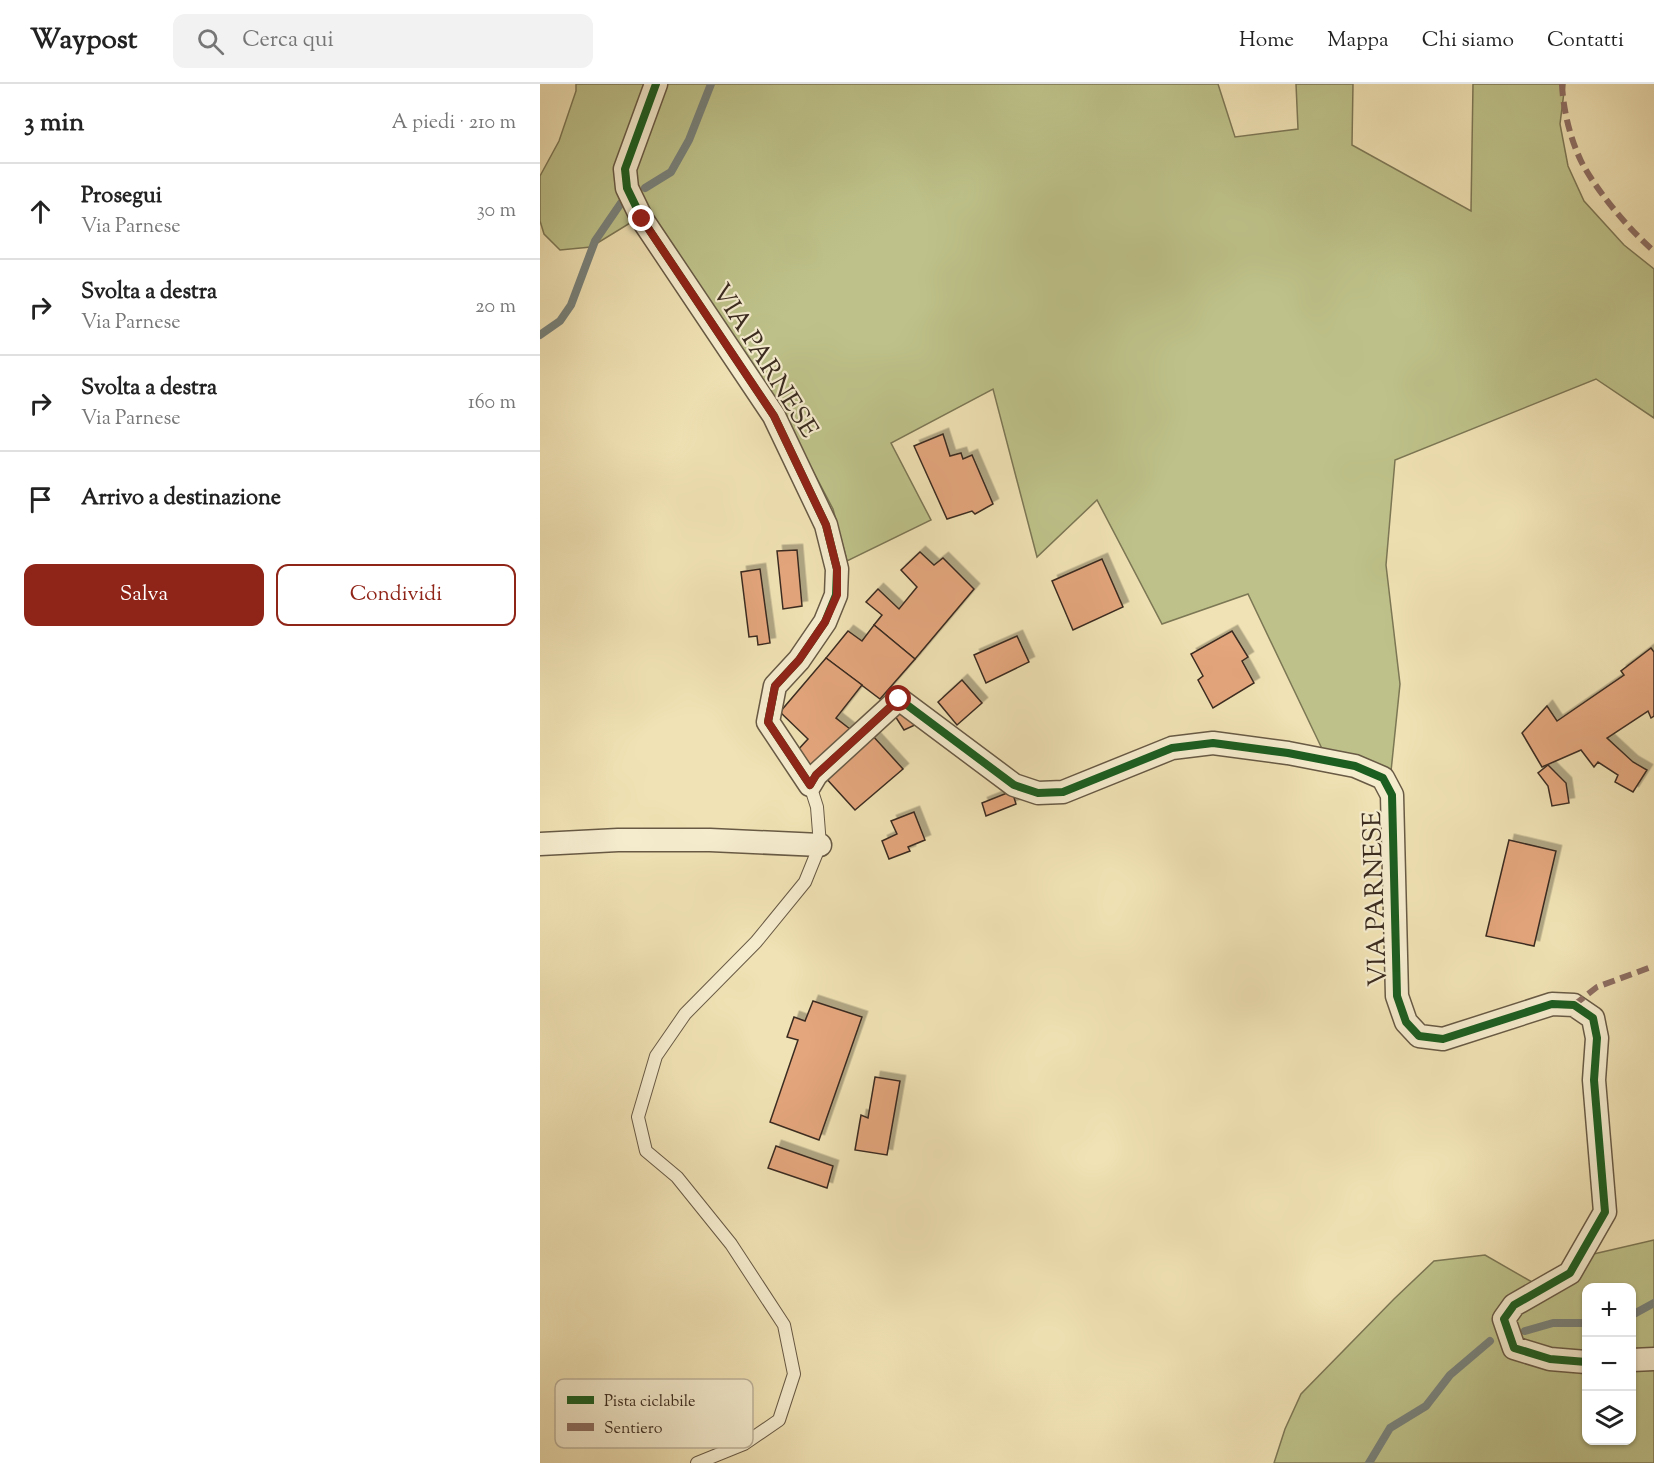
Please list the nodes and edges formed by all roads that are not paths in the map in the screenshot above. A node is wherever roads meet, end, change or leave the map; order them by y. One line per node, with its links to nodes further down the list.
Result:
1 (656, 84): 2 (street, VIA PARNESE)
2 (810, 785): 4 (lane); 7 (street, VIA PARNESE)
3 (540, 844): 4 (street)
4 (820, 845): 8 (lane)
5 (1654, 1359): 6 (street)
6 (1636, 1360)
7 (1582, 1362)
8 (753, 1438)
9 (734, 1448): 10 (lane)
10 (697, 1463)

